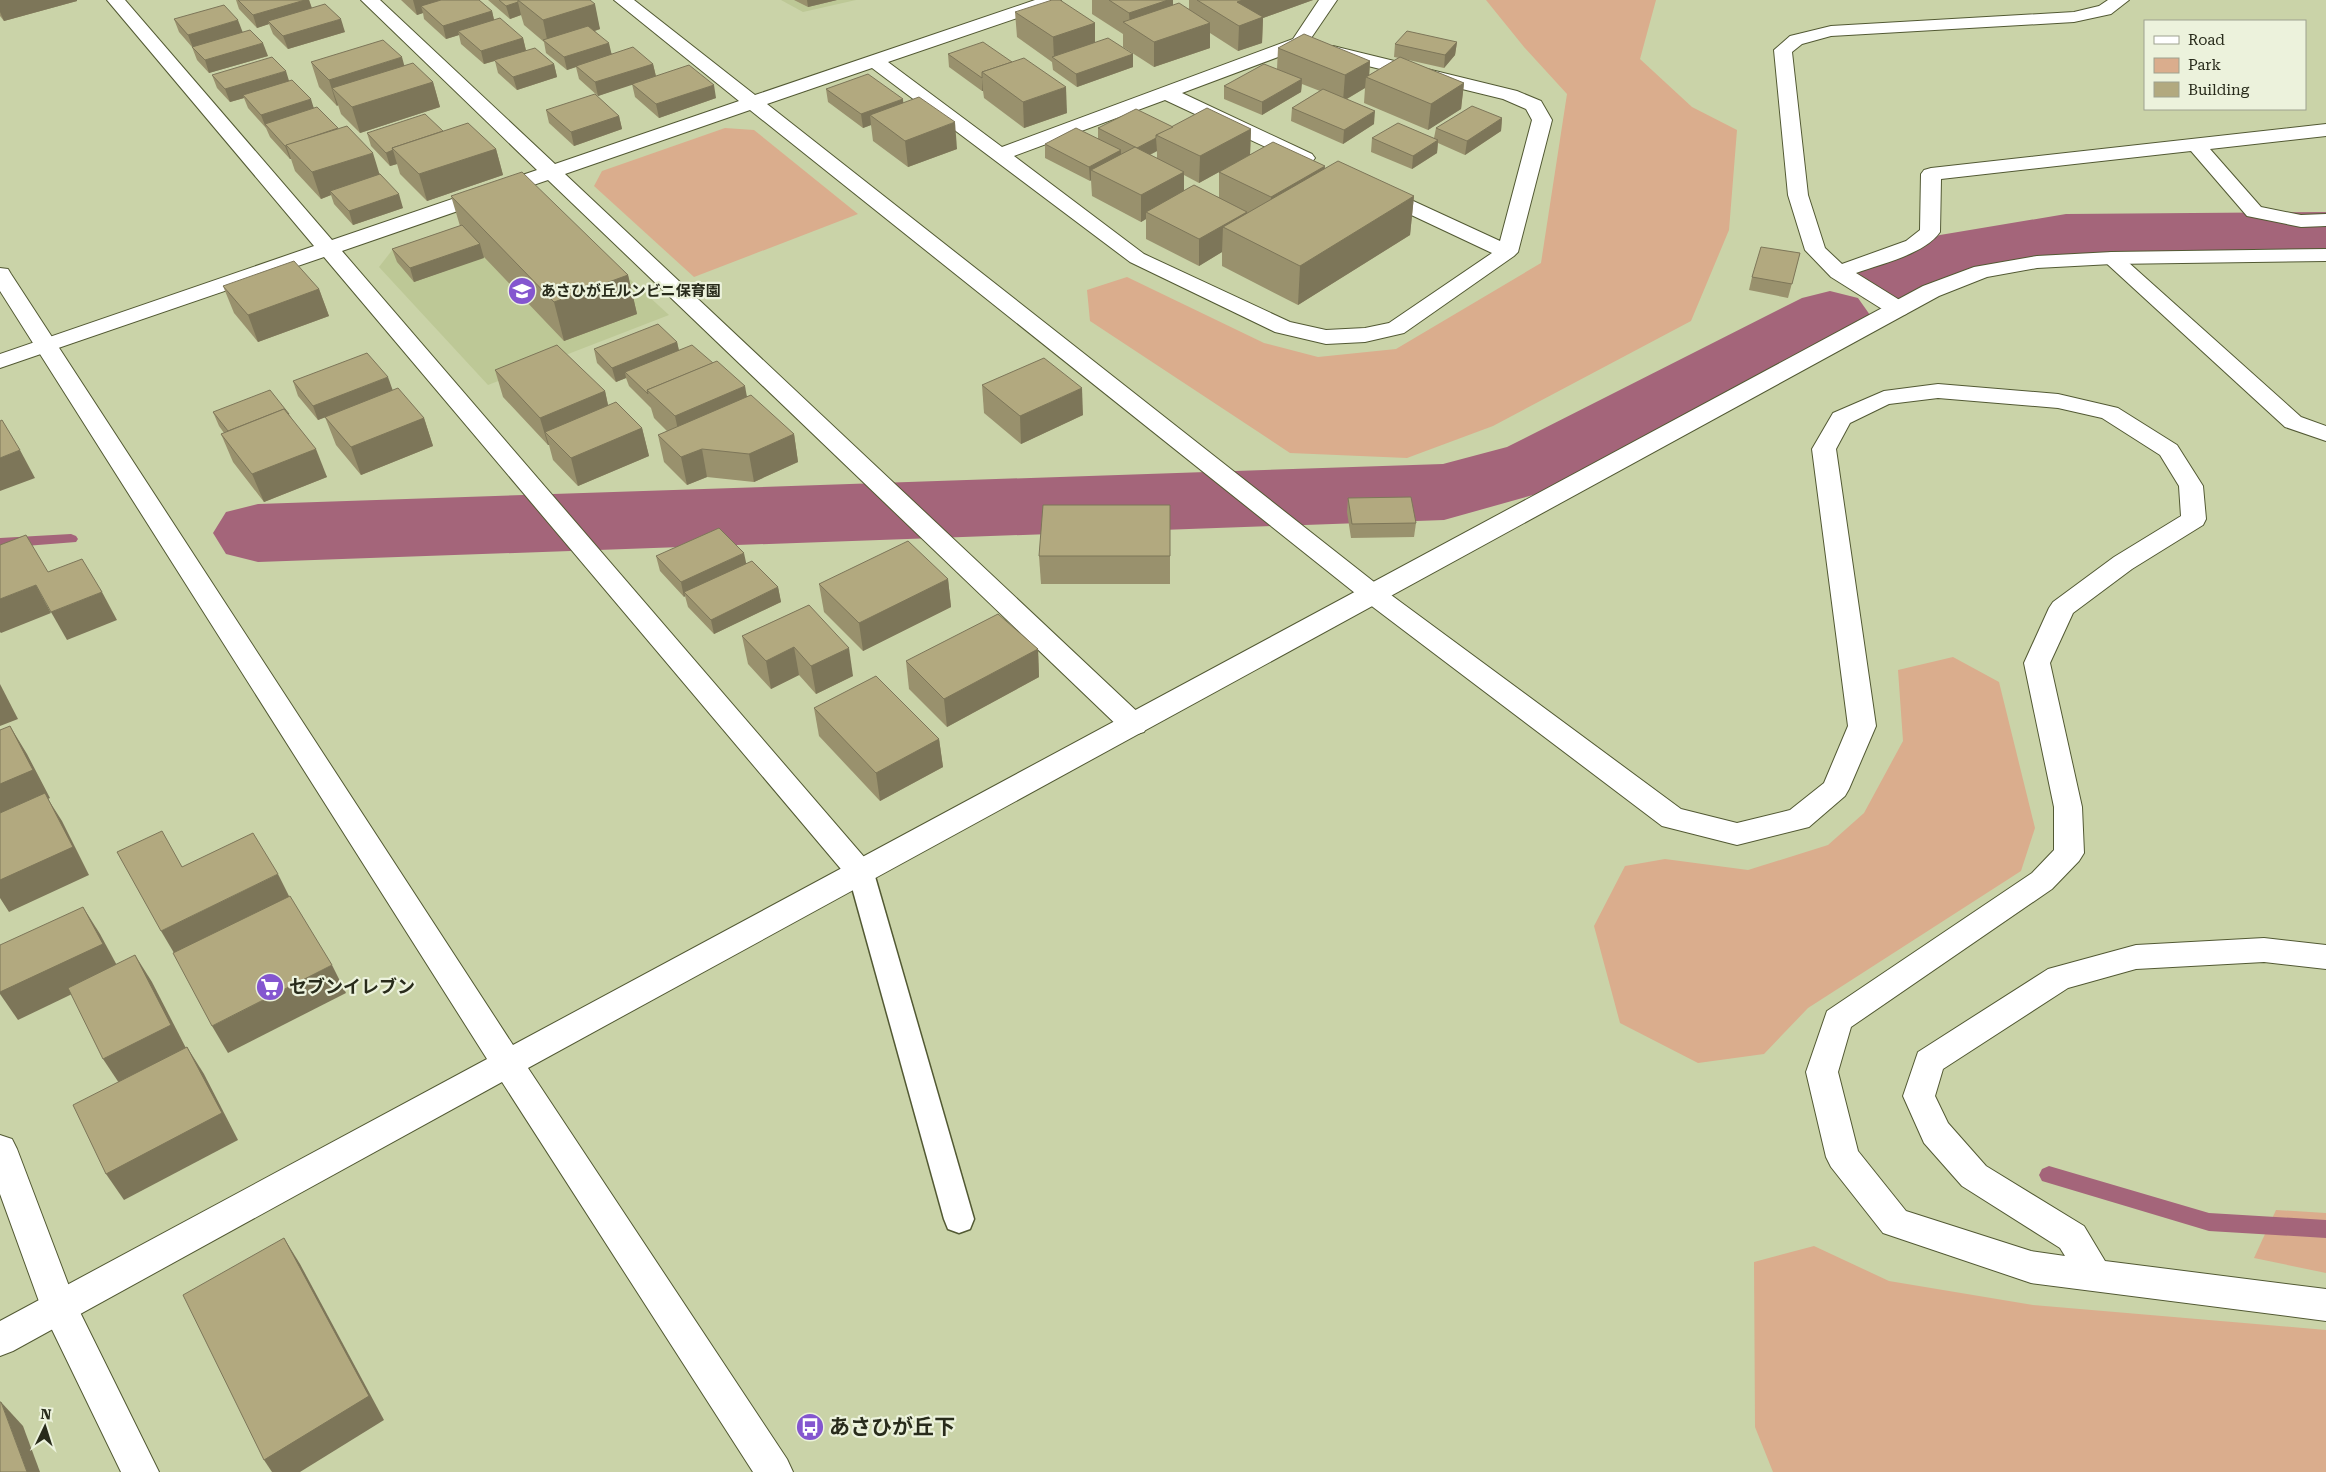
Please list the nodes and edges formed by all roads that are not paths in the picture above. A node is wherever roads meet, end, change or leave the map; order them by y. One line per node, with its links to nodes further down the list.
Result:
1 (116, 0): 18 (street)
2 (370, 0): 15 (street)
3 (623, 0): 10 (street)
4 (1052, 0): 8 (street)
5 (1328, 0): 7 (street)
6 (2120, 0): 22 (street)
7 (1299, 44): 9 (street); 19 (street)
8 (875, 61): 10 (street); 13 (street)
9 (1166, 93): 13 (street); 14 (street)
10 (751, 103): 15 (street); 28 (street)
11 (2326, 130): 12 (street)
12 (2196, 145): 17 (street); 22 (street)
13 (1000, 155): 19 (street)
14 (1318, 164)
15 (550, 172): 18 (street); 29 (street)
16 (1363, 185): 19 (street)
17 (2326, 220)
18 (328, 247): 25 (street); 30 (street)
19 (1507, 252)
20 (2326, 255): 21 (street)
21 (2112, 258): 24 (street); 27 (street)
22 (1839, 272): 24 (street)
23 (0, 274): 25 (street)
24 (1898, 309): 28 (street)
25 (46, 344): 26 (street); 32 (street)
26 (0, 361)
27 (2326, 434)
28 (1374, 595): 29 (street); 35 (street)
29 (1134, 725): 30 (street)
30 (861, 873): 32 (street); 34 (lane)
31 (2326, 958): 35 (street)
32 (508, 1064): 37 (street); 40 (street)
33 (0, 1149): 37 (street)
34 (959, 1219)
35 (2095, 1275): 36 (street)
36 (2326, 1305)
37 (59, 1307): 38 (street); 39 (street)
38 (0, 1339)
39 (140, 1472)
40 (774, 1472)

